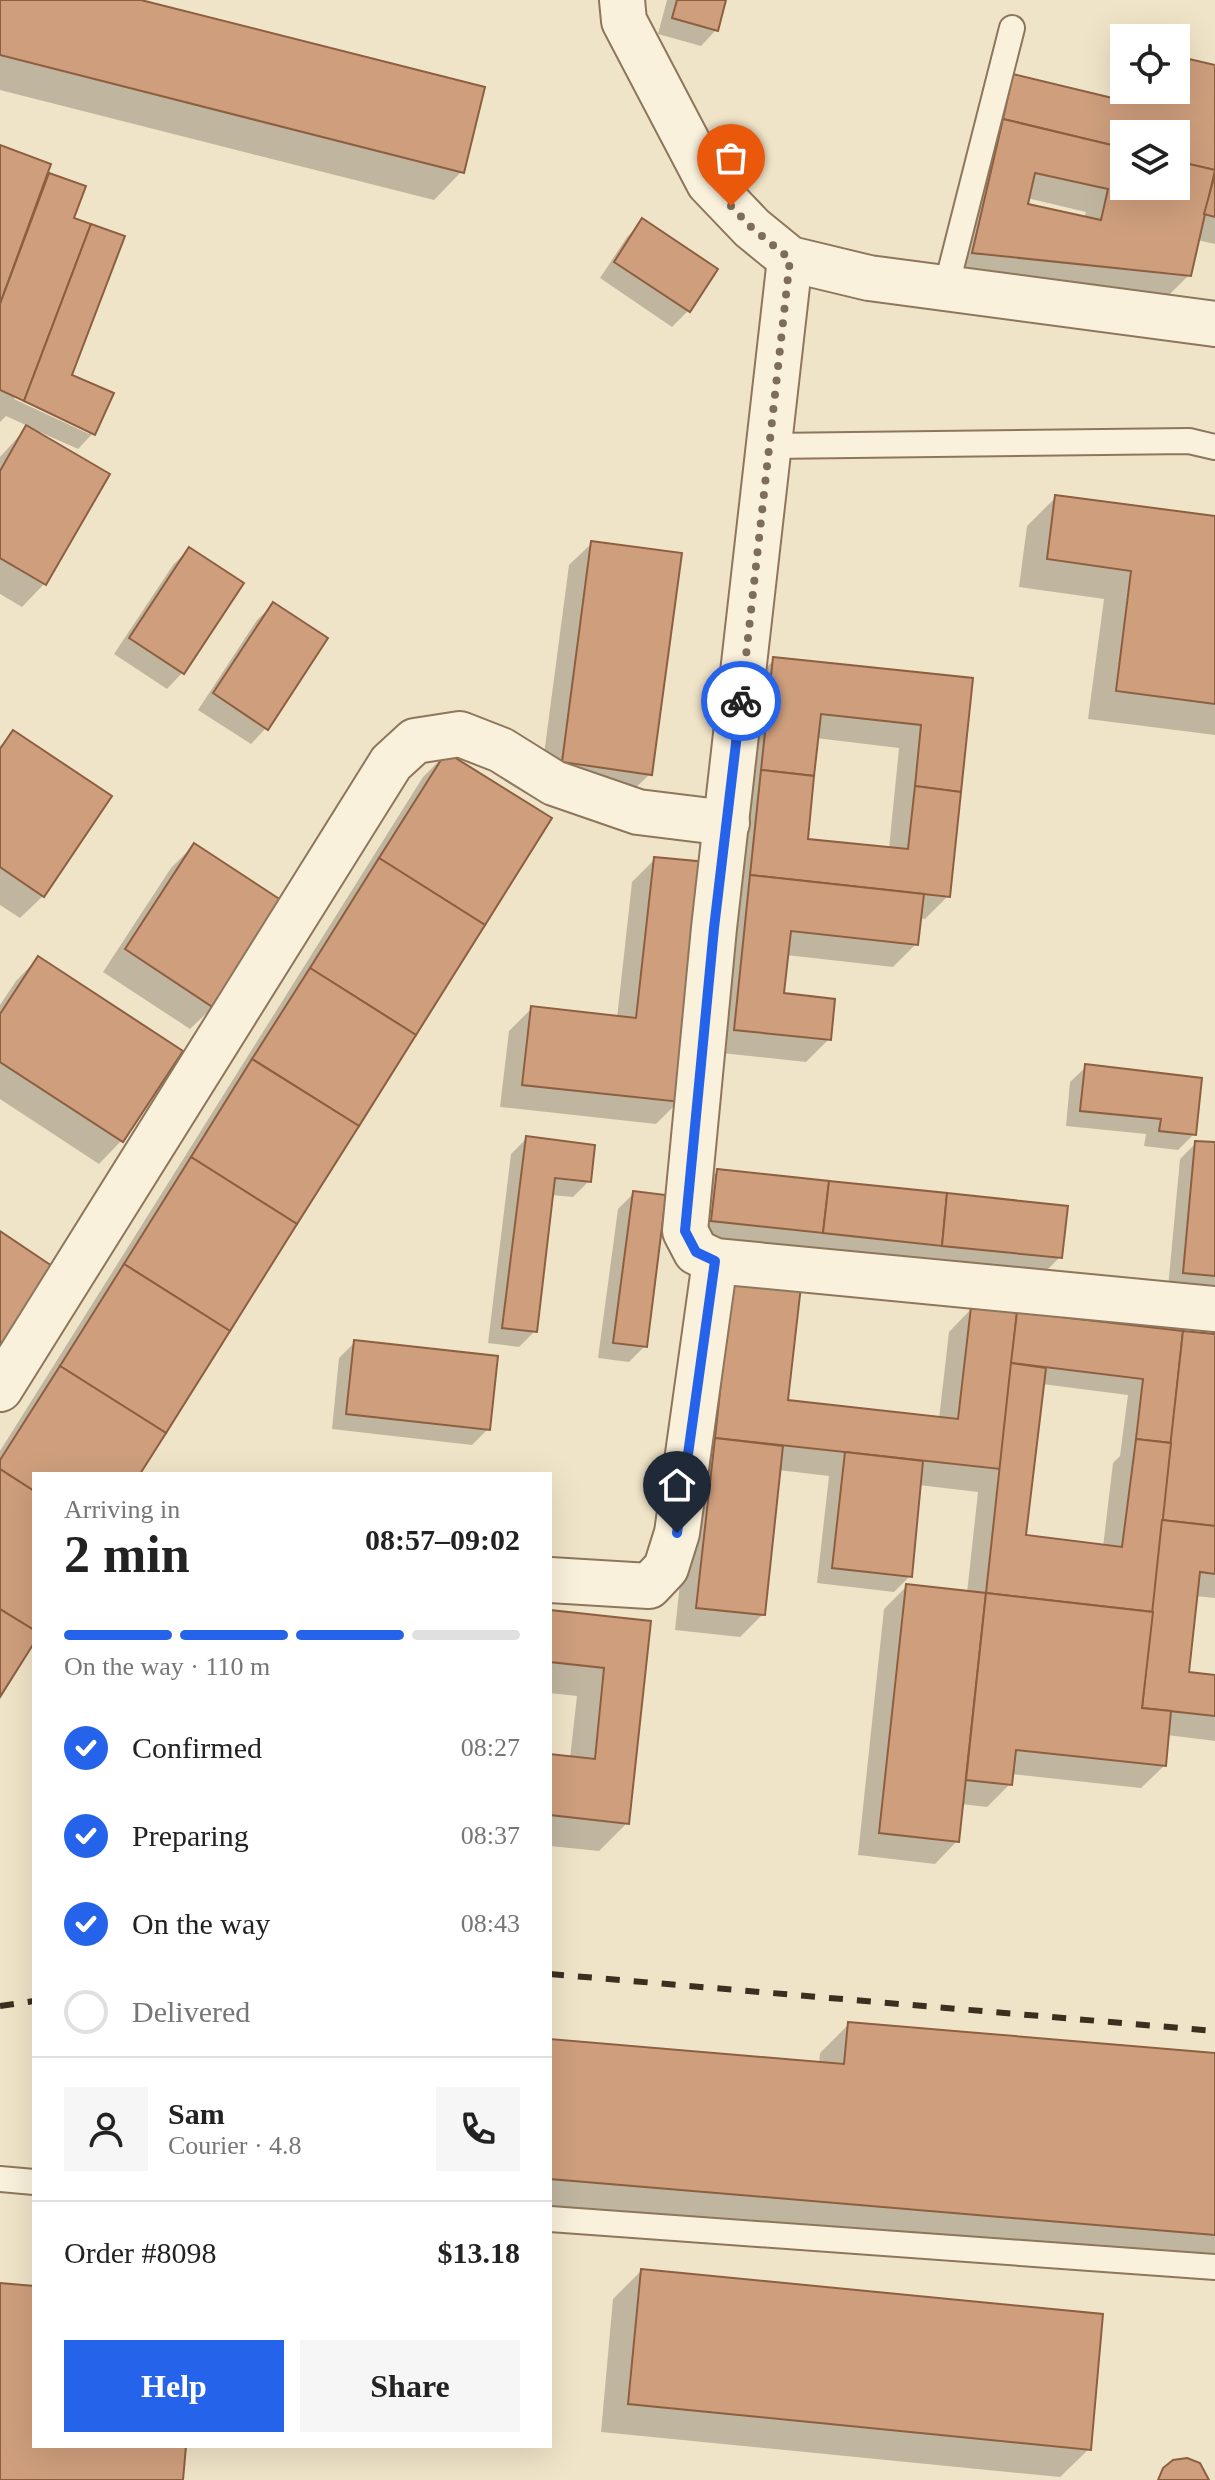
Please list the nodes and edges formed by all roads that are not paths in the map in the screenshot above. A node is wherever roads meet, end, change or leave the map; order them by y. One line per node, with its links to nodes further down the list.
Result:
1 (622, 0): 3 (street)
2 (1012, 28): 4 (lane)
3 (790, 259): 4 (street); 6 (street)
4 (946, 288): 5 (street)
5 (1215, 324)
6 (770, 446): 7 (lane); 8 (street)
7 (1215, 447)
8 (727, 823): 9 (street); 11 (street)
9 (715, 1261): 10 (street); 12 (street)
10 (1215, 1309)
11 (0, 1389)
12 (552, 1580)
13 (0, 2179): 14 (lane)
14 (32, 2182)
15 (552, 2219): 16 (lane)
16 (1215, 2267)

